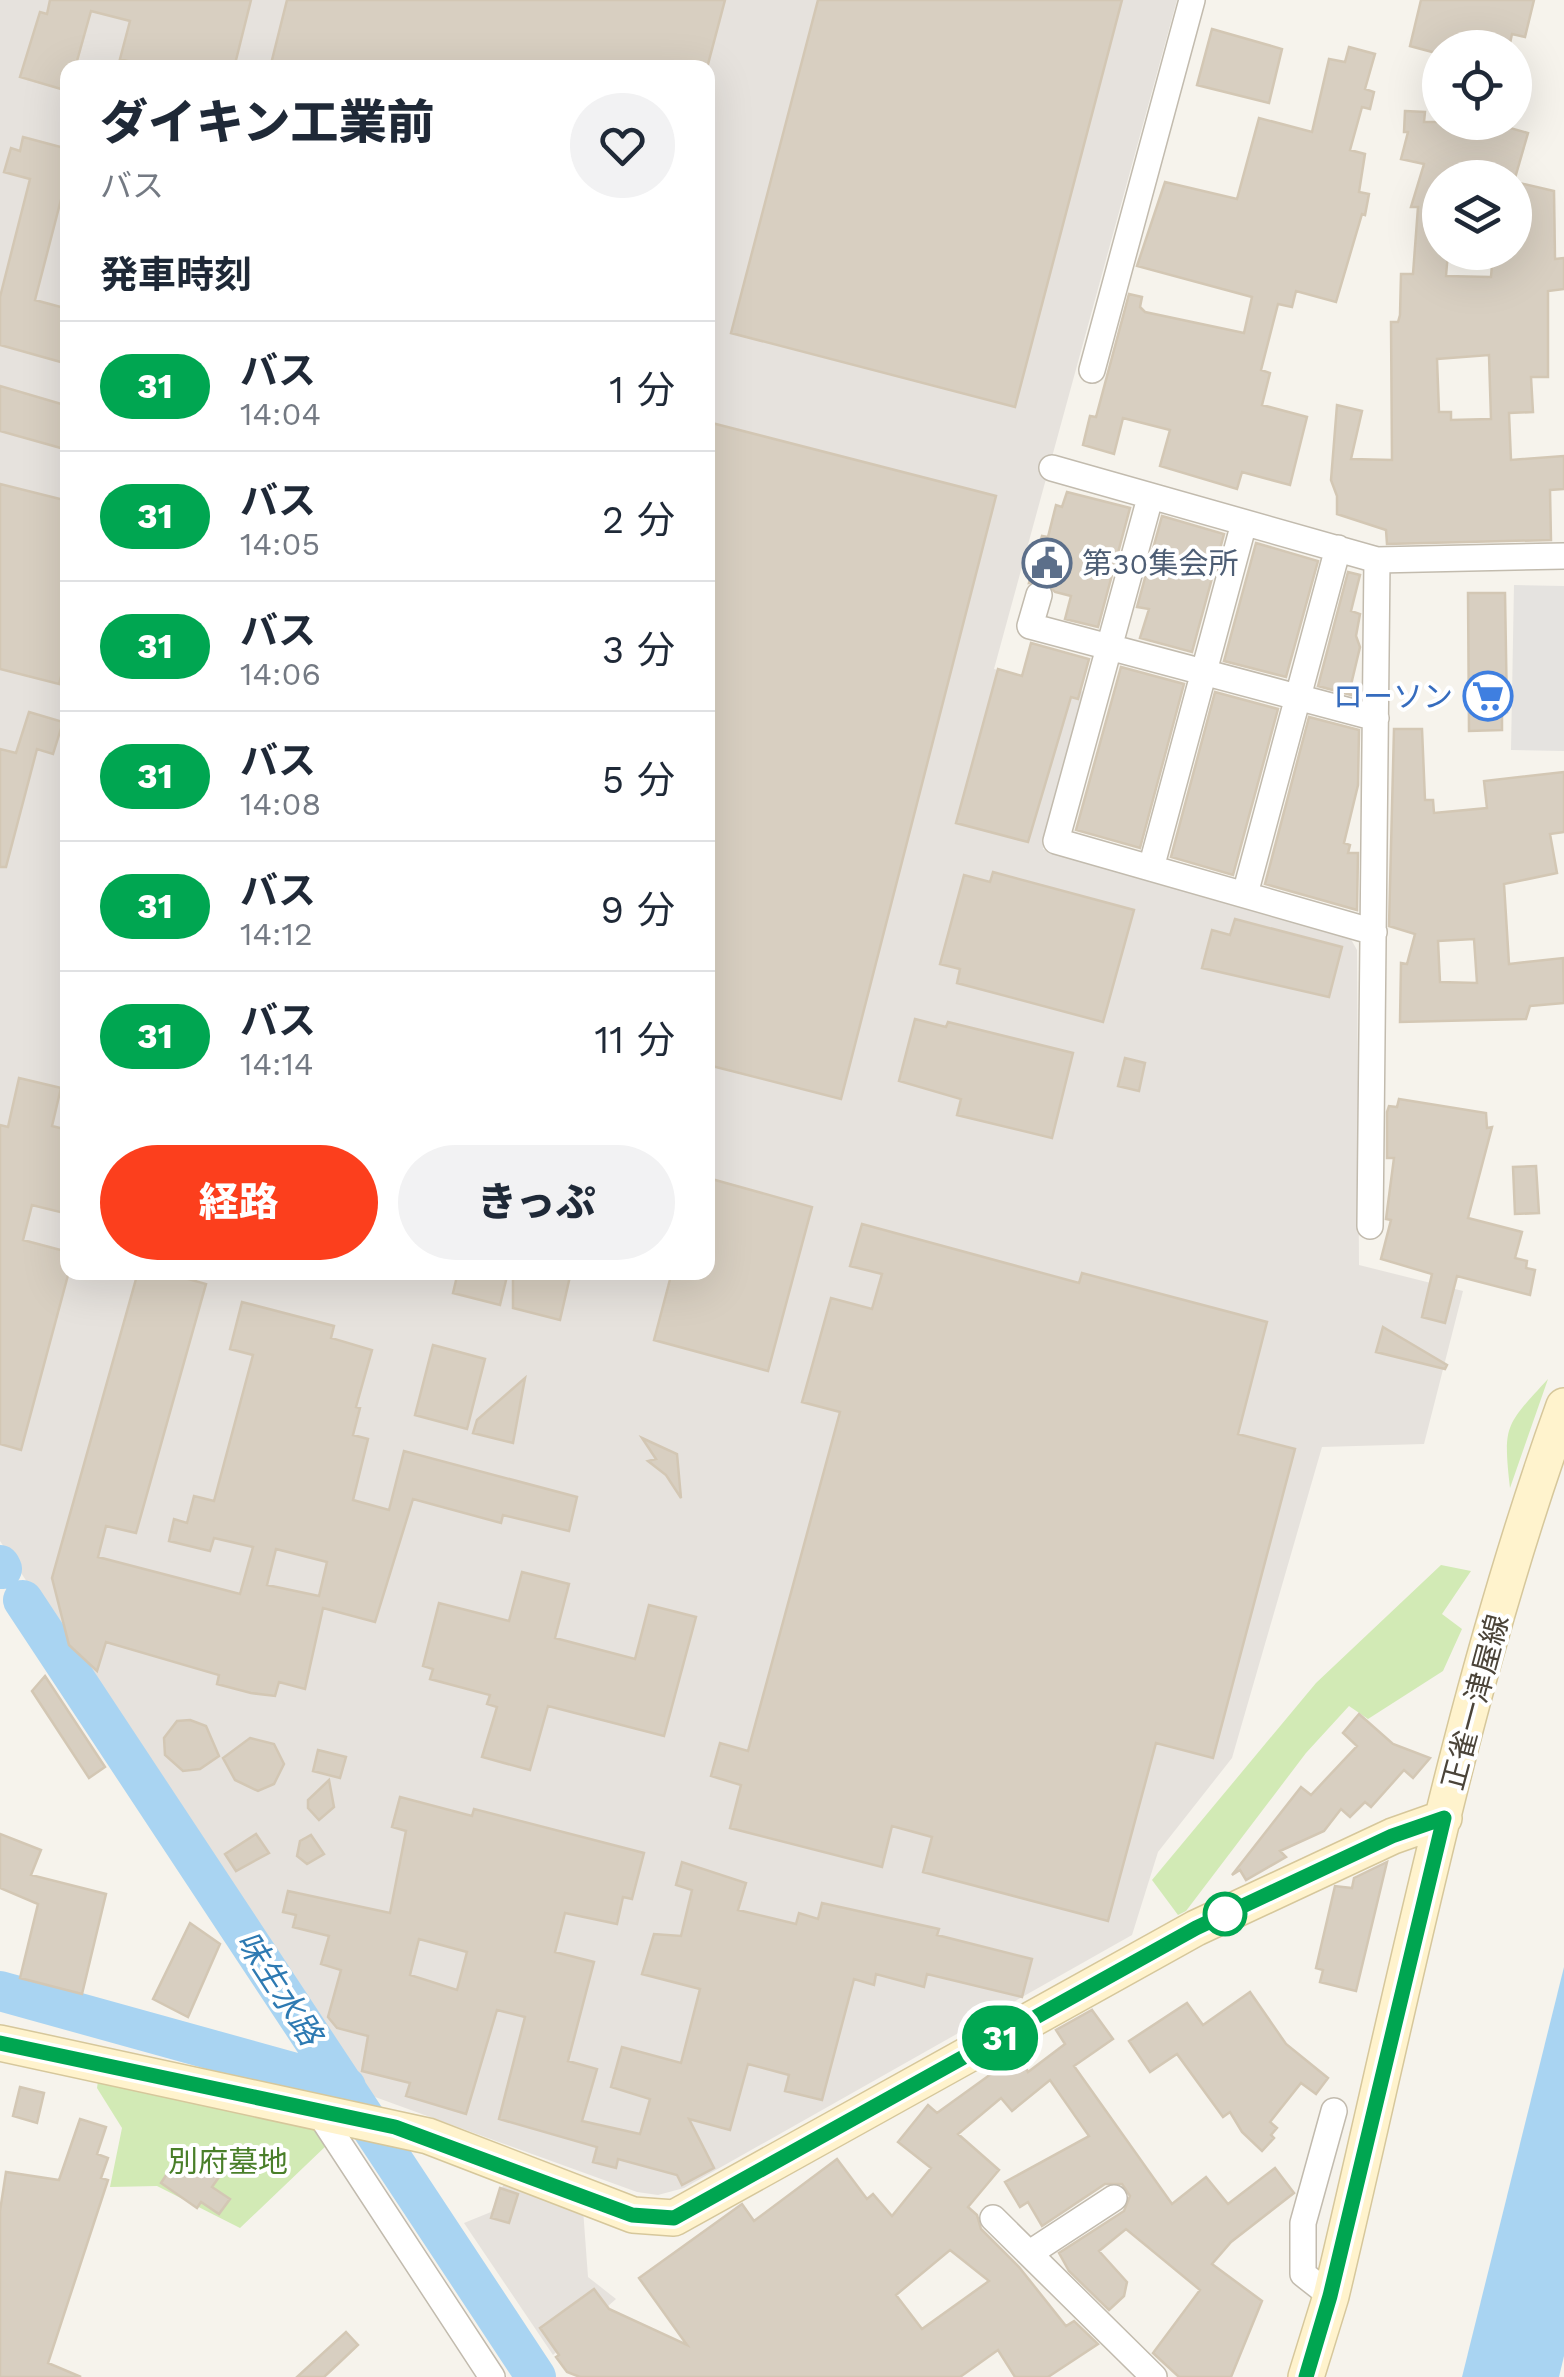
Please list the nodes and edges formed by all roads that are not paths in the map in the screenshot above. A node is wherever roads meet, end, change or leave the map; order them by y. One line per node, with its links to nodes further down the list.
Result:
1 (1192, 0): 2 (street)
2 (1092, 370)
3 (1052, 468): 4 (street)
4 (1150, 498): 5 (street); 10 (street)
5 (1244, 523): 6 (street); 11 (street)
6 (1338, 548): 8 (street); 12 (street)
7 (1564, 556): 8 (street)
8 (1377, 560): 13 (street)
9 (1039, 595): 10 (street)
10 (1107, 645): 11 (street); 14 (street)
11 (1203, 670): 12 (street); 14 (street)
12 (1298, 694): 13 (street); 15 (street)
13 (1376, 718): 16 (street)
14 (1151, 868): 15 (street)
15 (1244, 894): 16 (street)
16 (1374, 932): 17 (street)
17 (1370, 1226)
18 (1564, 1406): 19 (main road, 正雀一津屋線)
19 (1552, 1461): 20 (main road, 正雀一津屋線)
20 (1444, 1818): 23 (main road, 正雀一津屋線); 27 (main road)
21 (0, 2043): 23 (main road, 正雀一津屋線)
22 (1334, 2111): 27 (street)
23 (334, 2115): 28 (street)
24 (1114, 2198): 26 (street)
25 (993, 2218): 26 (street)
26 (1030, 2254): 29 (street)
27 (1330, 2296): 30 (main road)
28 (492, 2377)
29 (1154, 2377)
30 (1306, 2377)

